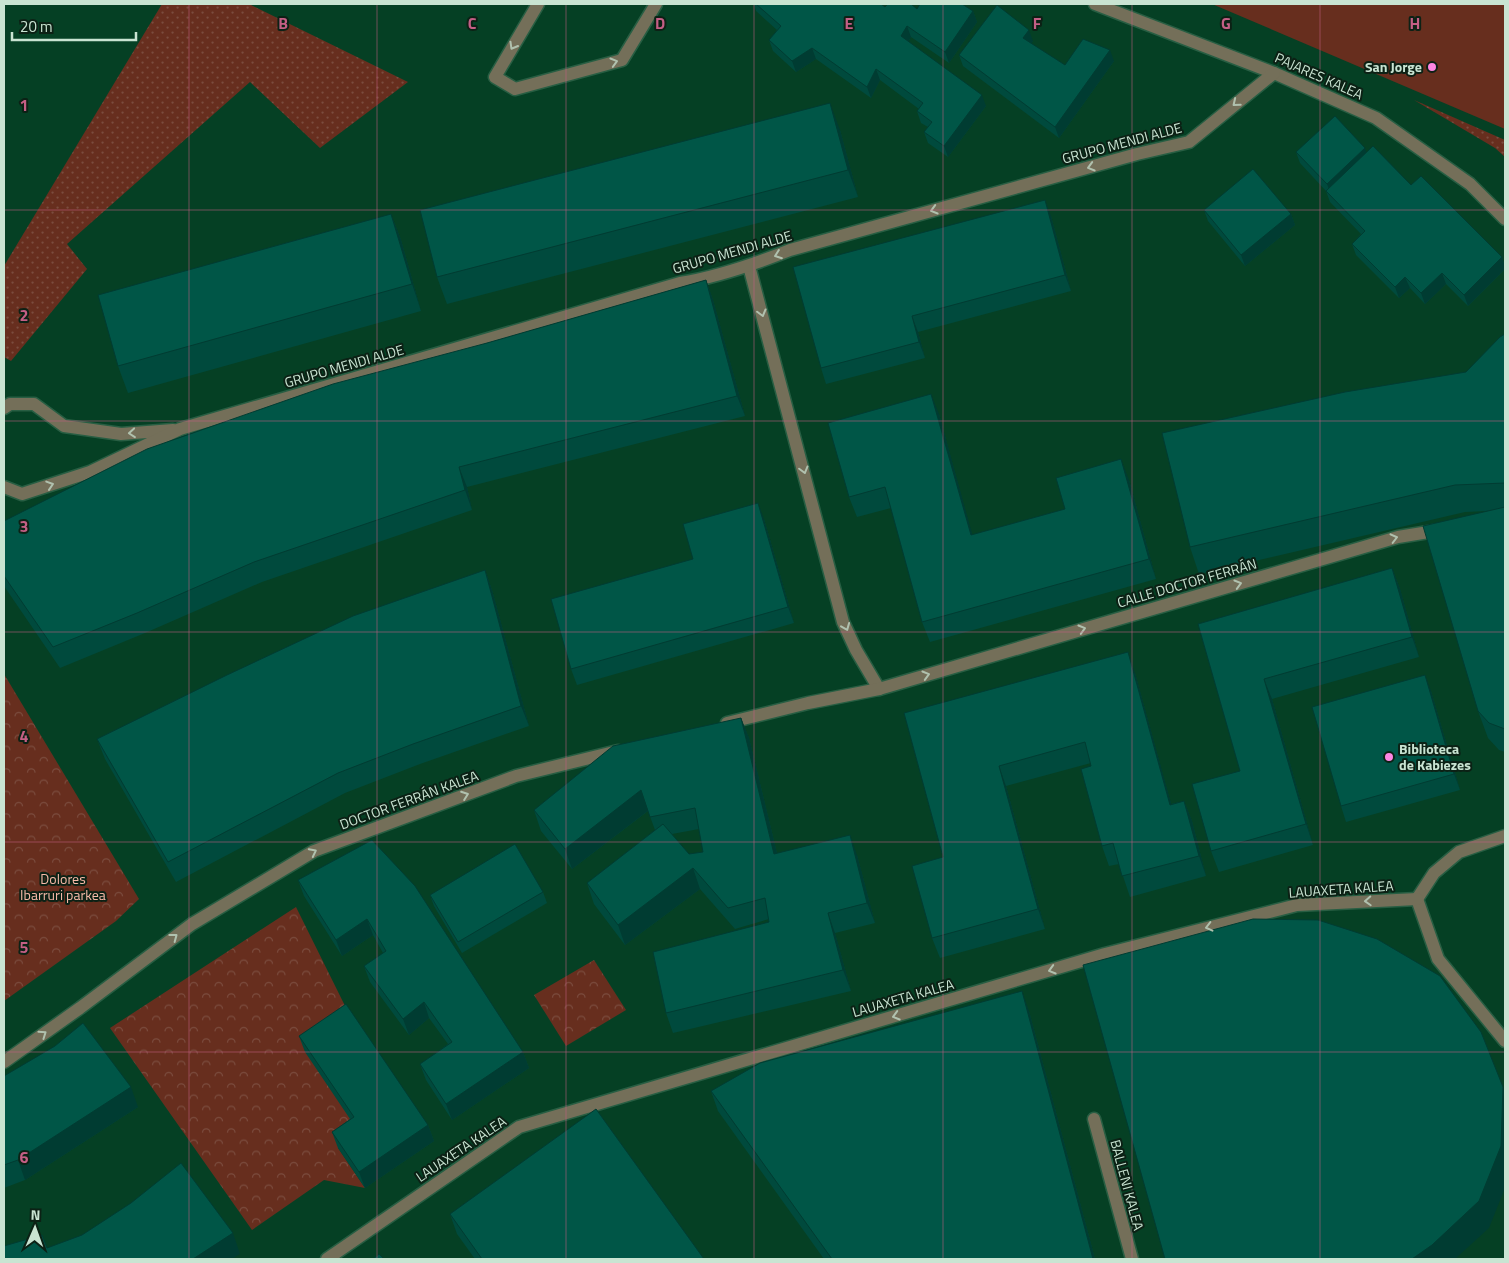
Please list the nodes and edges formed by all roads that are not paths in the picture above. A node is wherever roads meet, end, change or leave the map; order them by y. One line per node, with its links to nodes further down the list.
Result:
1 (538, 4): 2 (street, one-way to 2)
2 (656, 4)
3 (1096, 4): 4 (street, PAJARES KALEA)
4 (1274, 73): 5 (street, PAJARES KALEA); 6 (street, GRUPO MENDI ALDE, one-way to 6)
5 (1505, 219)
6 (750, 266): 8 (street, GRUPO MENDI ALDE); 11 (street, one-way to 11)
7 (4, 408): 8 (street, GRUPO MENDI ALDE, one-way to 7)
8 (180, 429): 9 (street, GRUPO MENDI ALDE, one-way to 8)
9 (4, 487)
10 (1456, 527): 11 (street, CALLE DOCTOR FERRÁN, one-way to 10)
11 (879, 688): 12 (street)
12 (715, 726)
13 (631, 747): 17 (street, DOCTOR FERRÁN KALEA, one-way to 13)
14 (1505, 836): 15 (street)
15 (1417, 899): 16 (street); 19 (street, LAUAXETA KALEA, one-way to 19)
16 (1505, 1041)
17 (4, 1062)
18 (1094, 1119): 20 (street, BALLENI KALEA)
19 (327, 1259)
20 (1132, 1259)

